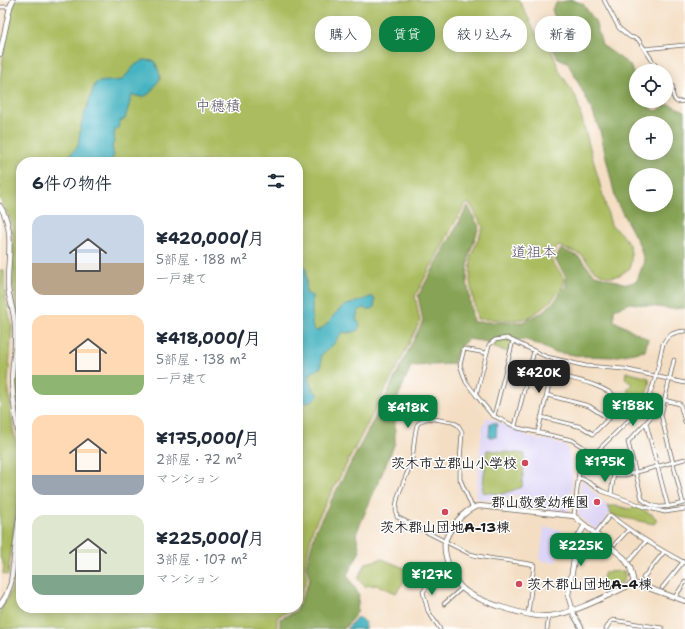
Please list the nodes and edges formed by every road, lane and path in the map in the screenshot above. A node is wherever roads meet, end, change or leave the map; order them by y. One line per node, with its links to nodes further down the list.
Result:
1 (13, 0): 4 (street)
2 (604, 0): 6 (street)
3 (0, 7): 4 (street)
4 (10, 7): 7 (street)
5 (685, 45): 6 (street)
6 (644, 49): 8 (street)
7 (0, 54)
8 (654, 64)
9 (673, 96): 10 (street)
10 (685, 101)
11 (0, 206): 13 (street)
12 (685, 331): 21 (street)
13 (16, 336)
14 (16, 336): 31 (street)
15 (513, 341): 16 (street); 17 (street); 27 (street)
16 (534, 351): 18 (street); 34 (street)
17 (486, 354): 24 (street); 24 (street)
18 (555, 359): 20 (street); 21 (street)
19 (674, 360): 22 (street)
20 (552, 374): 25 (street); 30 (street)
21 (656, 376): 22 (street); 36 (street)
22 (670, 380): 23 (street); 26 (street)
23 (685, 383)
24 (476, 395): 27 (street)
25 (547, 395): 28 (street); 30 (street)
26 (664, 400): 32 (street); 38 (street)
27 (494, 416): 34 (street)
28 (541, 417): 30 (street); 35 (street)
29 (651, 417): 33 (street)
30 (609, 419)
31 (16, 420)
32 (685, 422)
33 (646, 423): 39 (street); 40 (street)
34 (515, 426): 35 (street)
35 (538, 432): 36 (street)
36 (592, 456): 41 (street); 42 (street)
37 (685, 459): 38 (street)
38 (673, 462): 39 (street); 44 (street)
39 (657, 467): 40 (street); 46 (street)
40 (636, 472): 41 (street); 46 (street)
41 (614, 474): 43 (street)
42 (578, 478): 43 (street); 48 (street)
43 (611, 494): 47 (street)
44 (684, 503): 46 (street)
45 (472, 507): 48 (street); 53 (street); 53 (street)
46 (668, 507)
47 (685, 509)
48 (574, 516): 49 (street)
49 (585, 525): 51 (street); 69 (street)
50 (628, 530): 51 (street); 52 (street); 55 (street)
51 (596, 533): 62 (street)
52 (646, 541): 56 (street); 57 (street)
53 (445, 542): 59 (street); 70 (street)
54 (16, 543): 68 (street)
55 (615, 544)
56 (664, 552): 58 (street); 60 (street)
57 (630, 560)
58 (684, 562): 64 (street)
59 (450, 570): 63 (street); 72 (street)
60 (643, 578)
61 (685, 582): 65 (street)
62 (634, 583): 65 (street); 69 (street)
63 (462, 588): 67 (street); 70 (street)
64 (662, 588)
65 (675, 597): 66 (street)
66 (685, 601)
67 (444, 604)
68 (0, 605)
69 (572, 610): 71 (street); 74 (street)
70 (528, 614): 71 (street)
71 (548, 616): 73 (street)
72 (440, 629)
73 (548, 629)
74 (582, 629)
75 (606, 629): 76 (street)
76 (662, 629)

